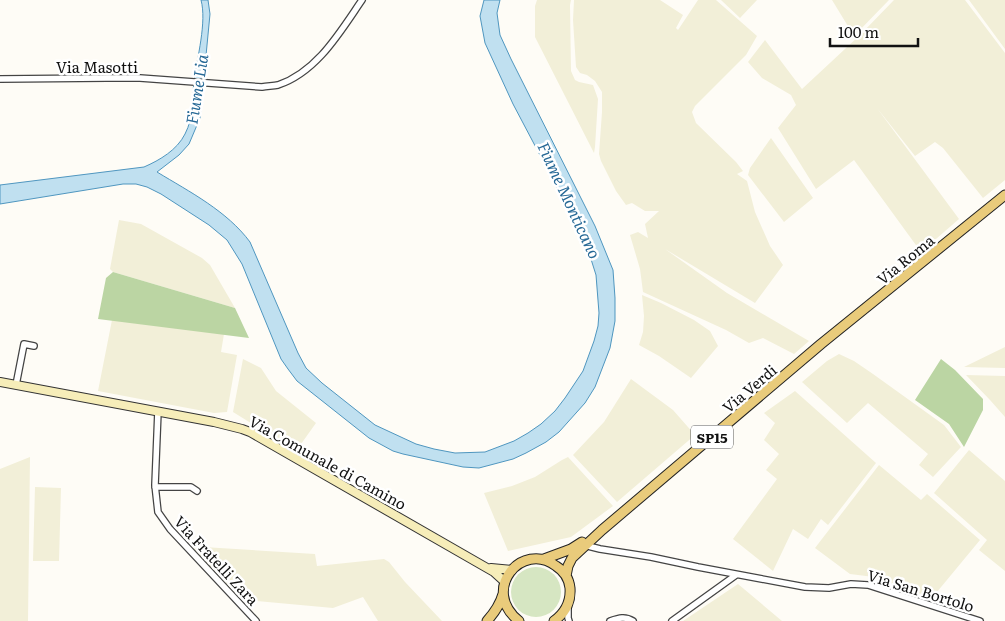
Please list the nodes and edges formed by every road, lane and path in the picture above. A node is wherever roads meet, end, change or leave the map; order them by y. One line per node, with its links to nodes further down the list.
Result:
1 (362, 0): 2 (street, Via Masotti)
2 (0, 79)
3 (1005, 195): 4 (main road, Via Roma / SP15)
4 (822, 344): 11 (main road, Via Verdi / SP15)
5 (34, 346): 7 (street)
6 (0, 382): 7 (street, Via Comunale di Camino)
7 (16, 385): 8 (street, Via Comunale di Camino)
8 (158, 411): 9 (street, Via Fratelli Zara); 14 (street, Via Comunale di Camino)
9 (155, 487): 10 (street); 21 (street, Via Fratelli Zara)
10 (197, 491)
11 (602, 530): 12 (main road, SP15); 13 (main road, SP15)
12 (584, 545): 16 (street, Via San Bortolo); 17 (main road, SP15)
13 (544, 560): 15 (main road, SP15); 17 (main road)
14 (484, 566): 15 (street, Via Comunale di Camino); 18 (street, Via Comunale di Camino)
15 (512, 570): 18 (main road)
16 (736, 575): 28 (street); 29 (street, Via San Bortolo)
17 (566, 576): 20 (main road)
18 (505, 582): 19 (main road)
19 (503, 594): 22 (main road); 23 (main road)
20 (568, 605): 24 (main road); 25 (street)
21 (256, 621)
22 (487, 621)
23 (519, 621)
24 (554, 621)
25 (569, 621)
26 (610, 621): 27 (street)
27 (633, 621)
28 (672, 621)
29 (980, 621)

